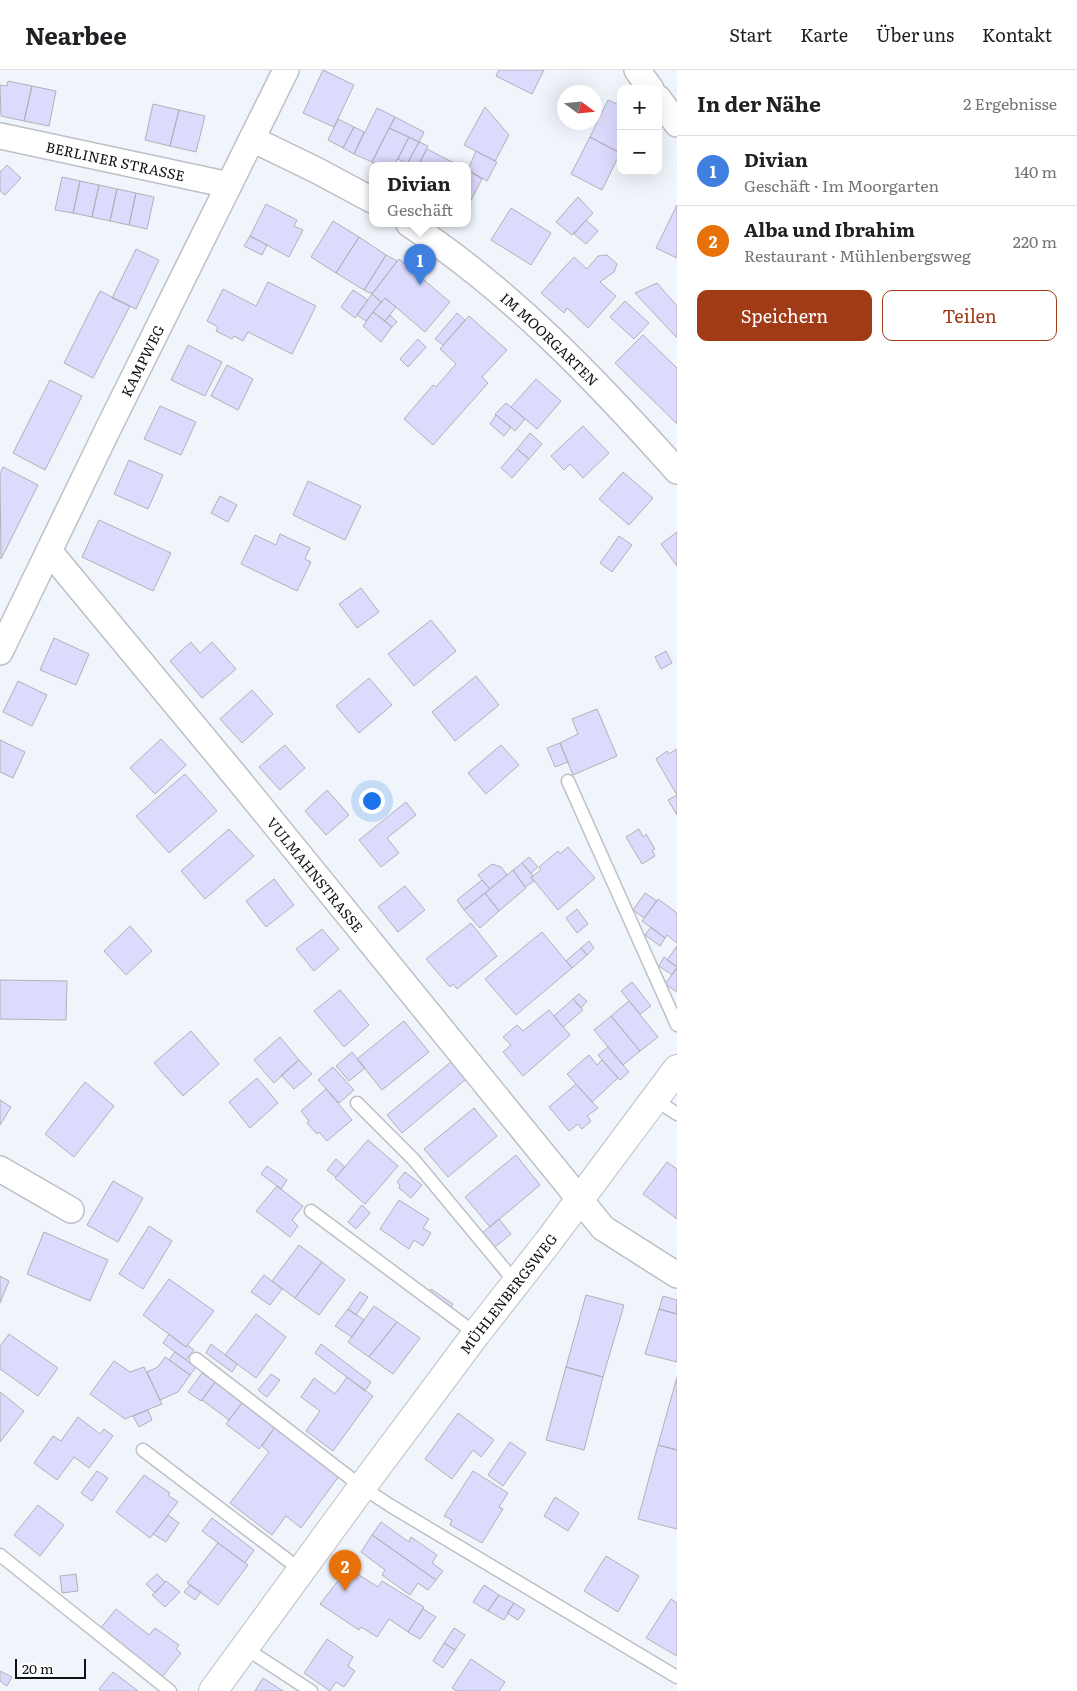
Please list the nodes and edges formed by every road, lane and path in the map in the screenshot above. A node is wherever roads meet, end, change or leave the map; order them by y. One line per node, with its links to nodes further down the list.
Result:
1 (286, 70): 7 (street, KAMPWEG)
2 (637, 70): 3 (street)
3 (648, 85)
4 (662, 103): 5 (street)
5 (677, 124)
6 (0, 136): 8 (street, BERLINER STRASSE)
7 (252, 139): 8 (street, KAMPWEG); 9 (street)
8 (229, 185): 12 (street, KAMPWEG)
9 (369, 198)
10 (413, 227): 11 (street, IM MOORGARTEN)
11 (677, 471)
12 (49, 551): 13 (street, KAMPWEG); 21 (street, VULMAHNSTRASSE)
13 (0, 652)
14 (568, 781): 15 (lane)
15 (677, 1025)
16 (677, 1069): 17 (street, MÜHLENBERGSWEG)
17 (654, 1099): 19 (lane); 21 (street, MÜHLENBERGSWEG)
18 (357, 1103): 25 (lane)
19 (677, 1114)
20 (0, 1169): 22 (street)
21 (580, 1200): 24 (street, VULMAHNSTRASSE); 25 (street, MÜHLENBERGSWEG)
22 (71, 1210)
23 (311, 1211): 26 (lane)
24 (677, 1274)
25 (516, 1283): 26 (street, MÜHLENBERGSWEG)
26 (476, 1334): 29 (street, MÜHLENBERGSWEG)
27 (196, 1359): 29 (lane)
28 (143, 1450): 31 (lane)
29 (362, 1487): 31 (street, MÜHLENBERGSWEG); 33 (lane)
30 (0, 1555): 34 (lane)
31 (302, 1571): 32 (street, MÜHLENBERGSWEG)
32 (245, 1648): 35 (street, MÜHLENBERGSWEG); 36 (lane)
33 (677, 1677)
34 (170, 1691)
35 (214, 1691)
36 (311, 1691)

